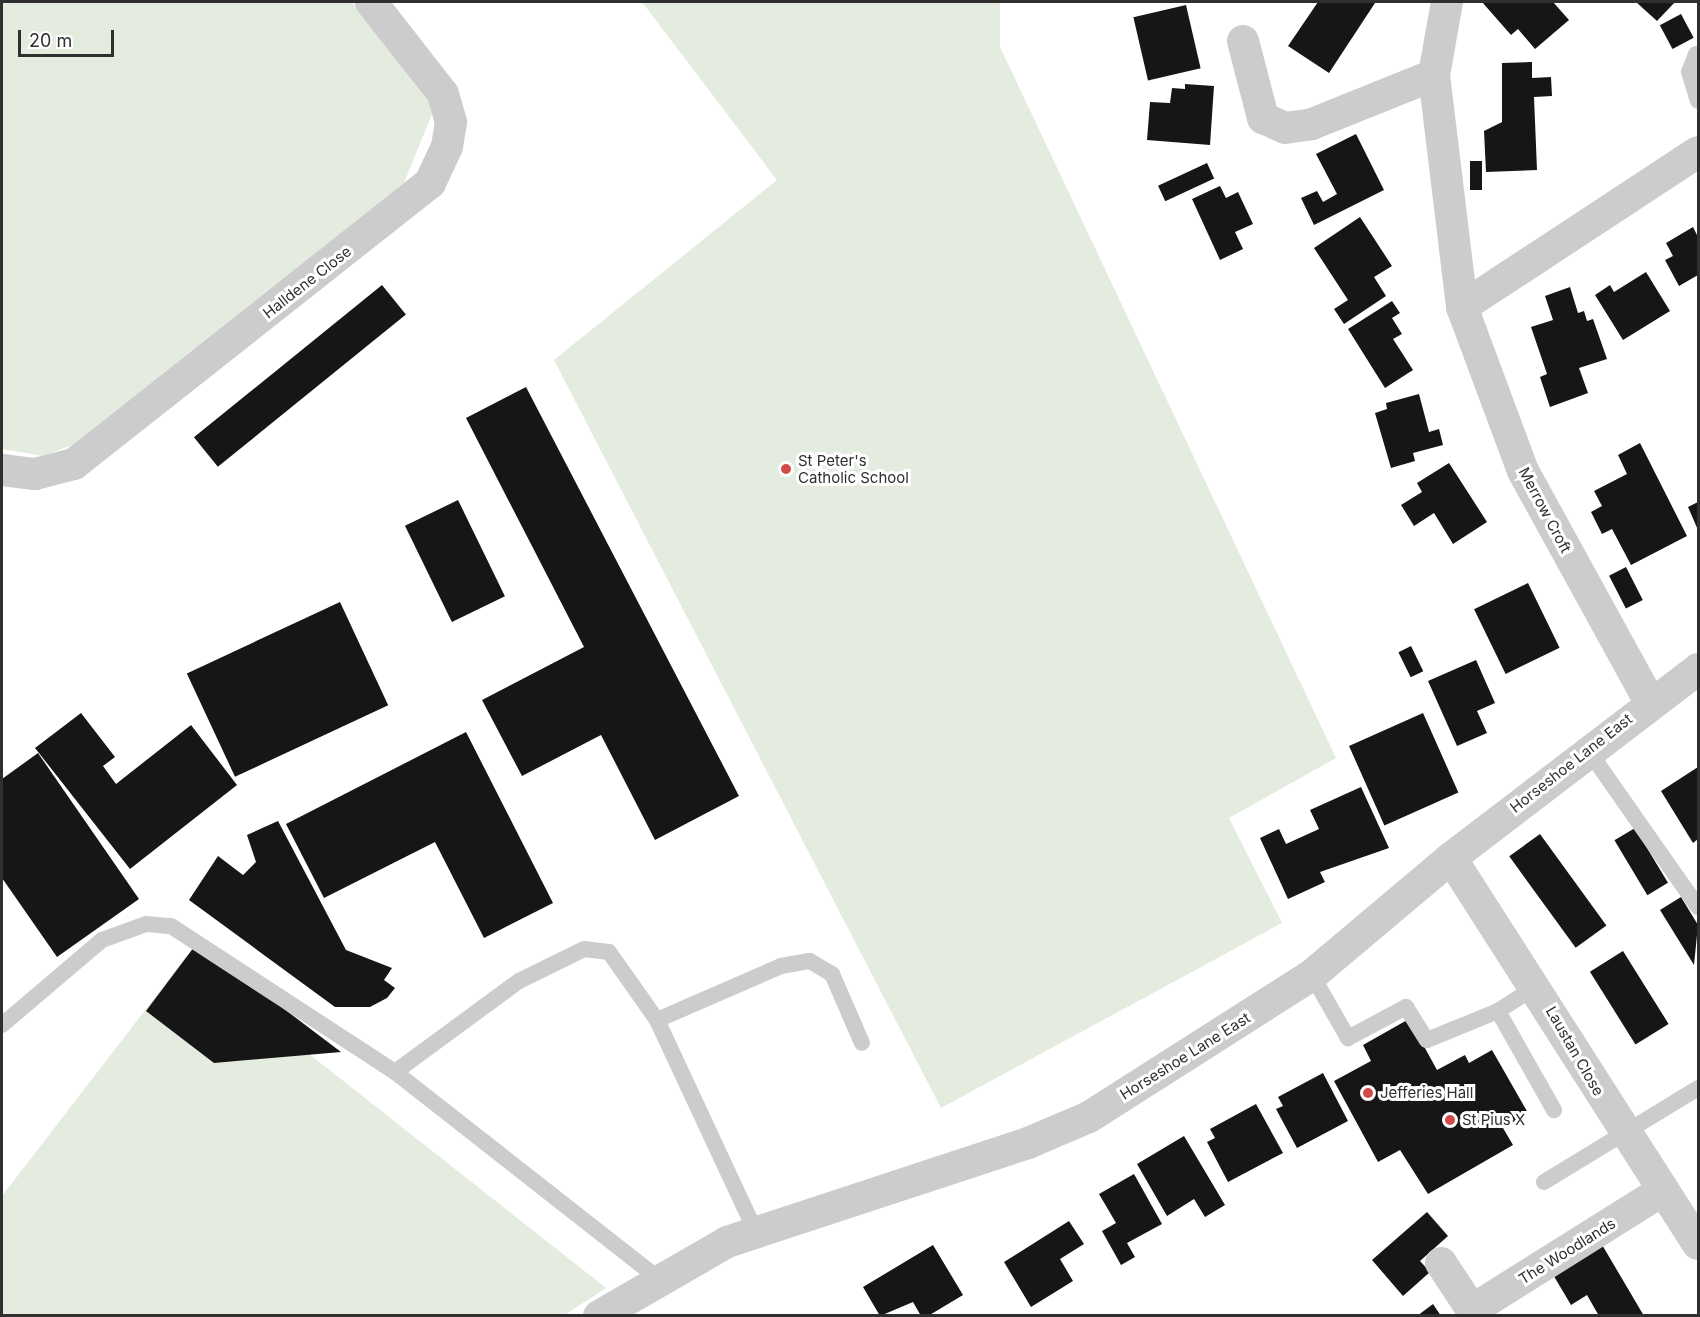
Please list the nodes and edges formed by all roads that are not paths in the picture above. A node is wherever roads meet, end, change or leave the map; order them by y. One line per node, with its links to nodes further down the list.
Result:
1 (371, 2): 9 (street, Halldene Close)
2 (1447, 2): 5 (street, Merrow Croft)
3 (1243, 41): 5 (street)
4 (1696, 54): 6 (lane)
5 (1434, 75): 8 (street, Merrow Croft)
6 (1698, 101)
7 (1698, 152): 8 (street)
8 (1462, 307): 11 (street, Merrow Croft)
9 (2, 470)
10 (1698, 669): 11 (street, Horseshoe Lane East)
11 (1650, 702): 12 (street, Horseshoe Lane East)
12 (1588, 750): 13 (street, Horseshoe Lane East); 14 (lane)
13 (1450, 858): 15 (street, Horseshoe Lane East); 16 (street, Laustan Close)
14 (1696, 898)
15 (1312, 975): 17 (lane); 27 (street, Horseshoe Lane East)
16 (1537, 986): 17 (lane); 24 (street, Laustan Close)
17 (1498, 1011): 23 (lane)
18 (657, 1020): 20 (lane); 21 (lane); 27 (lane)
19 (2, 1025): 21 (lane)
20 (862, 1043)
21 (395, 1072): 30 (lane)
22 (1698, 1088): 24 (lane)
23 (1554, 1110)
24 (1624, 1135): 25 (lane); 26 (street, Laustan Close)
25 (1544, 1182)
26 (1662, 1191): 28 (street, Laustan Close); 31 (street, The Woodlands)
27 (756, 1233): 30 (street, Horseshoe Lane East)
28 (1698, 1244)
29 (1441, 1263): 31 (street, The Woodlands)
30 (660, 1280): 32 (street, Horseshoe Lane East)
31 (1474, 1313)
32 (599, 1316)

